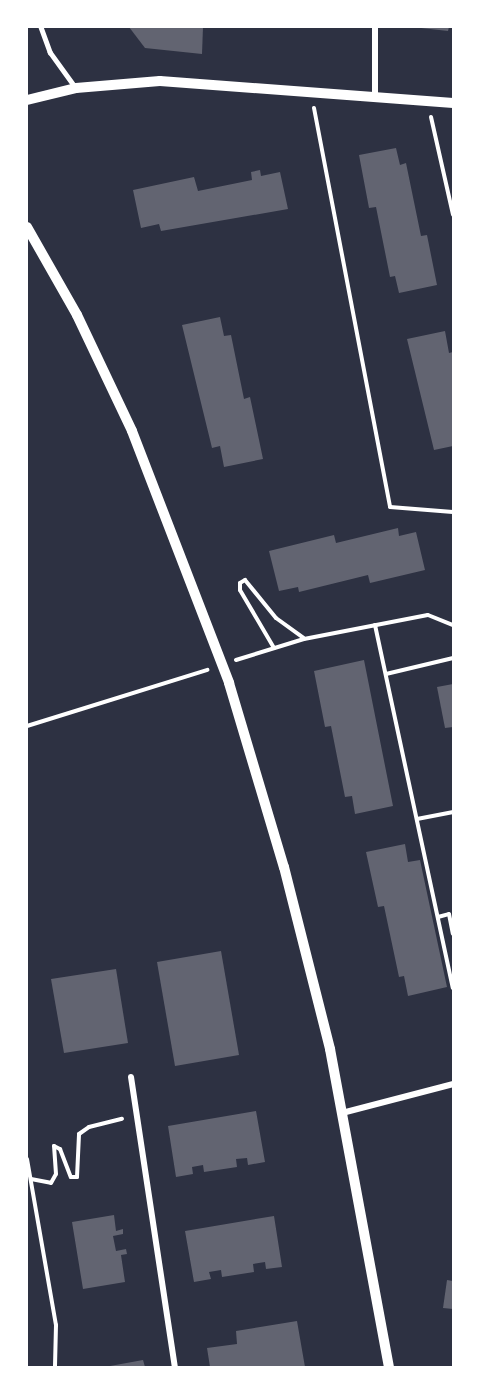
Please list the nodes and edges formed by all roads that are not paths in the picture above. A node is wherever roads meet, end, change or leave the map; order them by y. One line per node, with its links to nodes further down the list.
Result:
1 (41, 27): 3 (lane)
2 (375, 27): 4 (street)
3 (76, 88): 4 (street); 5 (street)
4 (375, 97): 6 (street)
5 (27, 100)
6 (453, 103)
7 (27, 227): 10 (street)
8 (130, 1077): 11 (street)
9 (453, 1084): 10 (street)
10 (342, 1113): 12 (street)
11 (175, 1367)
12 (390, 1367)

